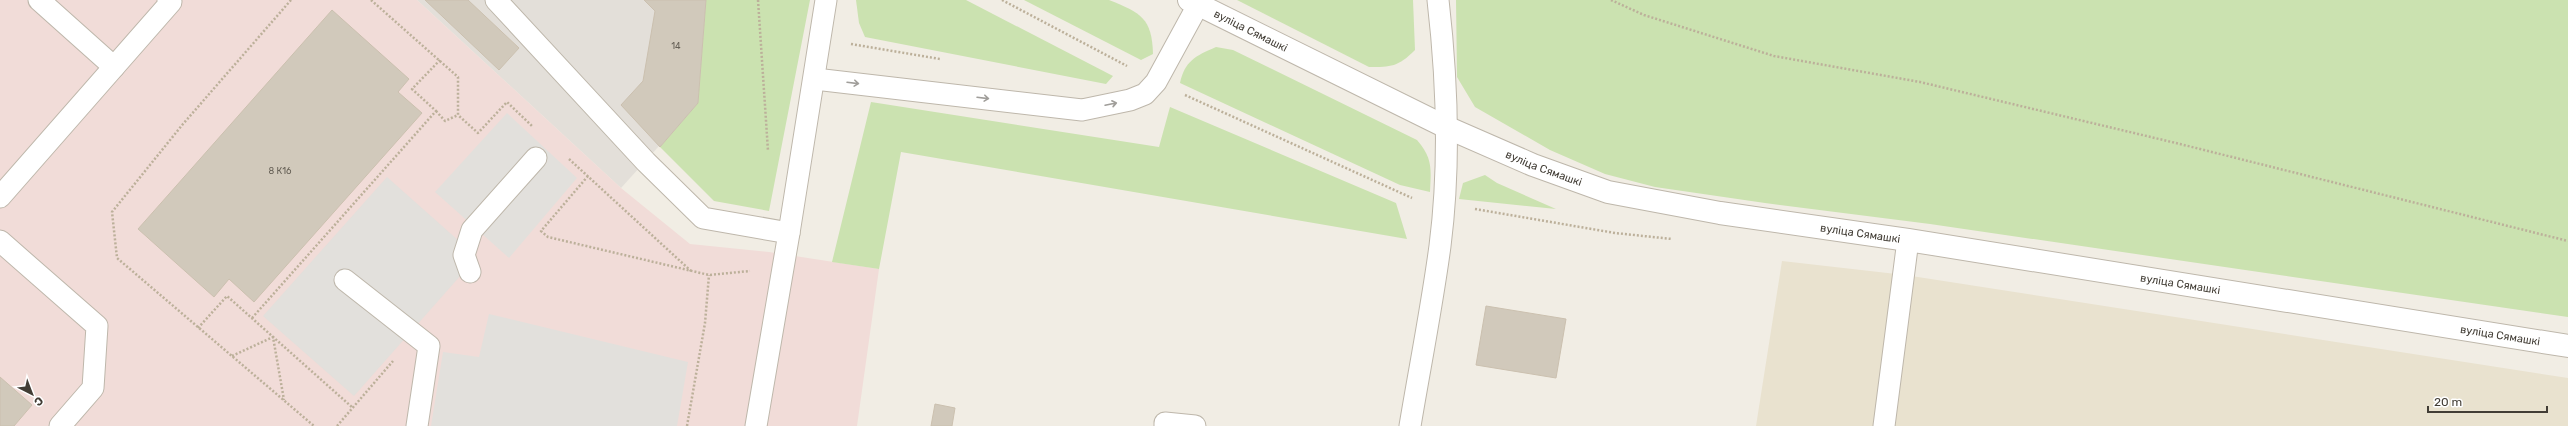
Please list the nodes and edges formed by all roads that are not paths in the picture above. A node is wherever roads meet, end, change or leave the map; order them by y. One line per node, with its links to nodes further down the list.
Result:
1 (39, 0): 7 (lane)
2 (168, 0): 7 (lane)
3 (496, 0): 12 (lane)
4 (826, 0): 8 (lane)
5 (1438, 0): 9 (lane)
6 (1193, 2): 8 (lane, one-way to 6); 9 (street, вуліца Сямашкі)
7 (114, 67): 11 (lane)
8 (815, 79): 12 (lane)
9 (1446, 127): 13 (street, вуліца Сямашкі); 23 (lane)
10 (536, 158): 15 (lane)
11 (0, 197)
12 (789, 233): 20 (lane)
13 (1908, 240): 17 (street, вуліца Сямашкі); 24 (lane)
14 (0, 241): 18 (lane)
15 (470, 272)
16 (345, 280): 19 (lane)
17 (2568, 346)
18 (60, 426)
19 (417, 426)
20 (756, 426)
21 (1165, 426): 22 (lane)
22 (1196, 426)
23 (1410, 426)
24 (1884, 426)

